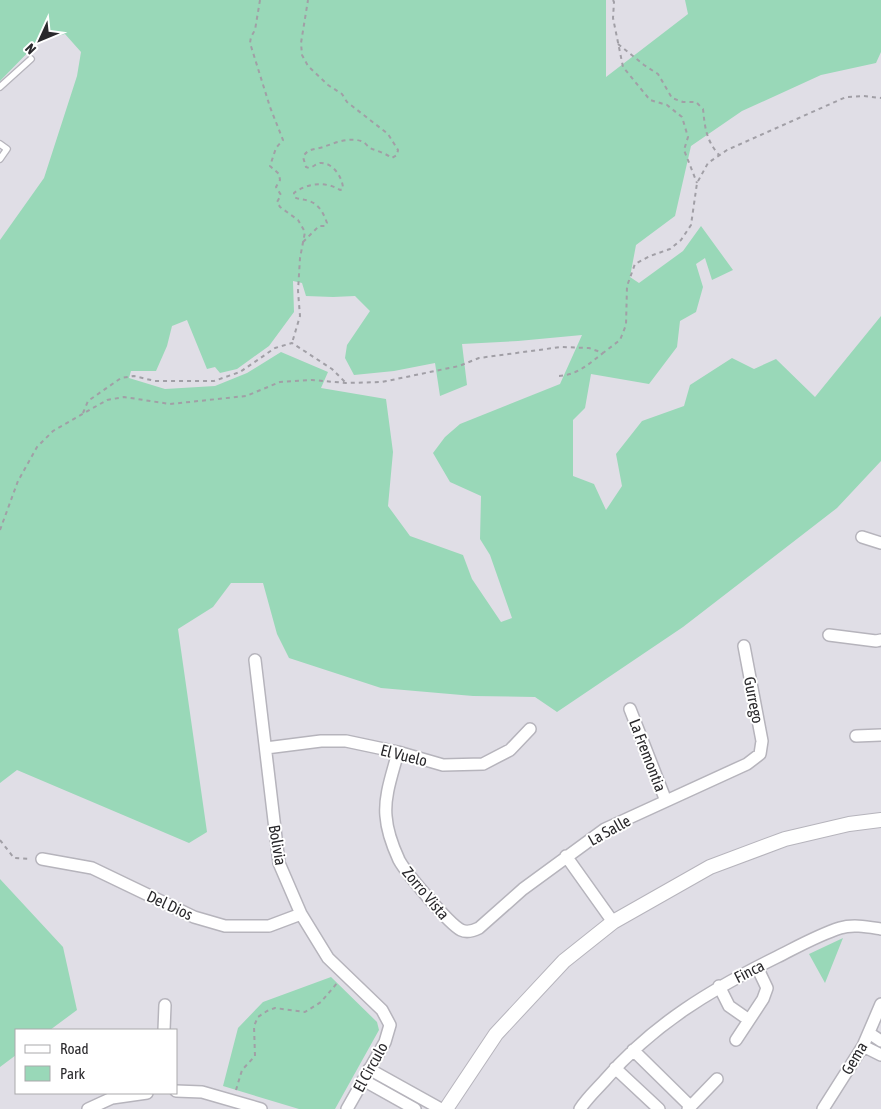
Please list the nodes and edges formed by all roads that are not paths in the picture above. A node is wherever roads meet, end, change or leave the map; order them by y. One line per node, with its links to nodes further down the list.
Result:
1 (31, 59): 2 (lane)
2 (0, 87)
3 (0, 144): 4 (lane)
4 (0, 159)
5 (862, 537): 6 (street)
6 (881, 542)
7 (829, 635): 8 (street)
8 (881, 640)
9 (744, 646): 17 (street, Gurrego)
10 (255, 660): 15 (street, Bolivia)
11 (630, 709): 18 (street, La Fremontia)
12 (530, 728): 16 (street, El Vuelo)
13 (881, 735): 14 (street)
14 (856, 736)
15 (266, 748): 16 (street, El Vuelo); 22 (street, Bolivia)
16 (398, 752): 25 (street, Zorro Vista)
17 (760, 754): 18 (street, La Salle)
18 (666, 801): 20 (street, La Salle)
19 (881, 820): 23 (street)
20 (566, 856): 23 (street); 25 (street, La Salle)
21 (42, 859): 22 (street, Del Dios)
22 (301, 914): 31 (street, Bolivia)
23 (613, 922): 52 (street)
24 (881, 929): 26 (street, Finca)
25 (473, 931)
26 (757, 967): 27 (street, Finca); 30 (street)
27 (720, 986): 30 (street); 37 (street, Finca)
28 (881, 1004): 33 (street, Gema)
29 (165, 1005): 32 (street)
30 (749, 1020): 34 (street)
31 (390, 1025): 40 (street, El Circulo)
32 (164, 1029)
33 (869, 1033): 35 (street); 36 (street, Gema)
34 (736, 1040)
35 (881, 1041)
36 (863, 1046): 38 (street); 55 (street, Gema)
37 (633, 1050): 39 (street, Finca); 46 (street)
38 (881, 1055)
39 (616, 1068): 53 (street, Finca); 54 (street)
40 (369, 1069): 42 (street, El Circulo); 51 (street)
41 (717, 1079): 46 (street)
42 (363, 1080): 49 (street, El Circulo); 50 (street)
43 (178, 1091): 45 (street)
44 (141, 1094): 47 (street)
45 (232, 1105): 48 (street)
46 (689, 1107)
47 (88, 1109)
48 (261, 1109)
49 (347, 1109)
50 (415, 1109)
51 (441, 1109)
52 (446, 1109)
53 (580, 1109)
54 (658, 1109)
55 (822, 1109)

